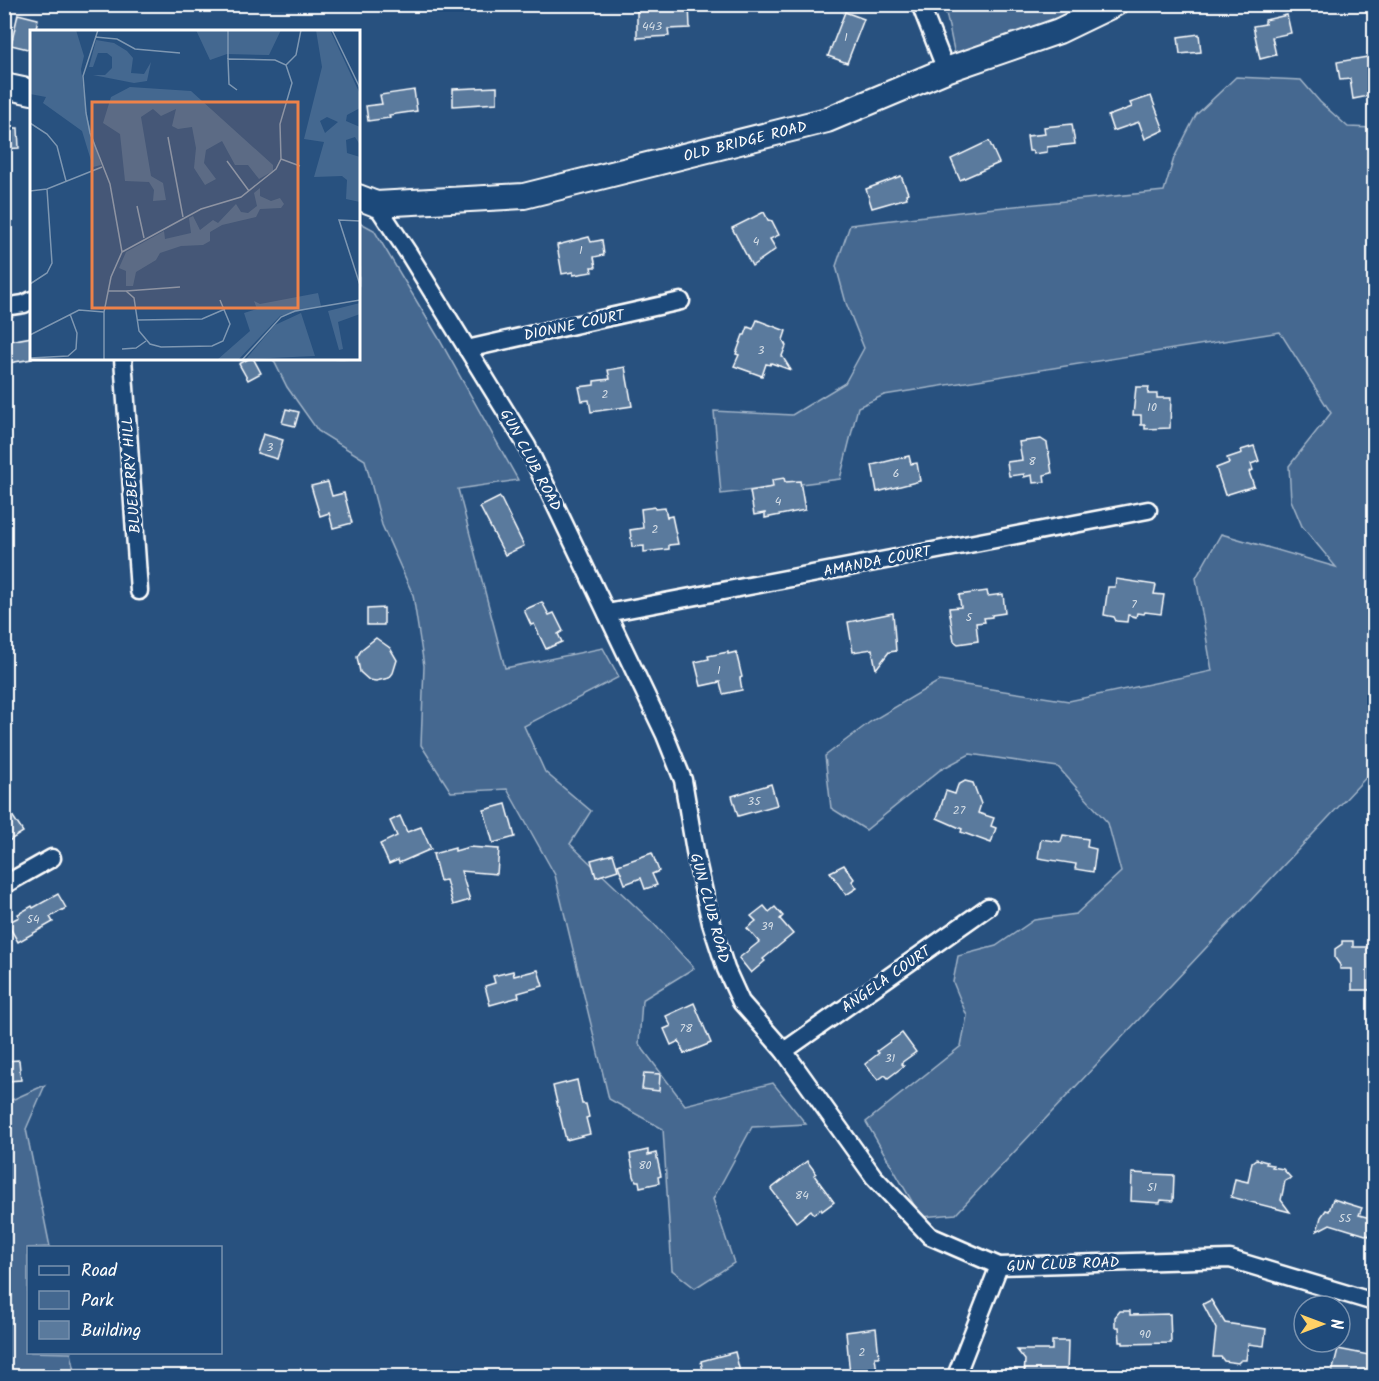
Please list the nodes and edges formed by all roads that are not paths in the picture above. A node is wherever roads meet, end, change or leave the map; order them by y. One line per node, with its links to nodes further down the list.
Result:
1 (920, 4): 3 (street)
2 (1115, 4): 3 (street, OLD BRIDGE ROAD)
3 (946, 70): 6 (street, OLD BRIDGE ROAD)
4 (4, 86): 5 (street)
5 (30, 92)
6 (367, 200): 10 (street, GUN CLUB ROAD)
7 (30, 301): 9 (street)
8 (681, 301): 10 (street, DIONNE COURT)
9 (4, 307)
10 (467, 349): 14 (street, GUN CLUB ROAD)
11 (123, 360): 13 (street, BLUEBERRY HILL)
12 (1148, 510): 14 (street, AMANDA COURT)
13 (139, 591)
14 (607, 613): 18 (street, GUN CLUB ROAD)
15 (52, 858): 16 (street)
16 (4, 885)
17 (988, 907): 18 (street, ANGELA COURT)
18 (784, 1051): 19 (street, GUN CLUB ROAD)
19 (999, 1266): 20 (street, GUN CLUB ROAD); 21 (street)
20 (1374, 1302)
21 (956, 1377)

